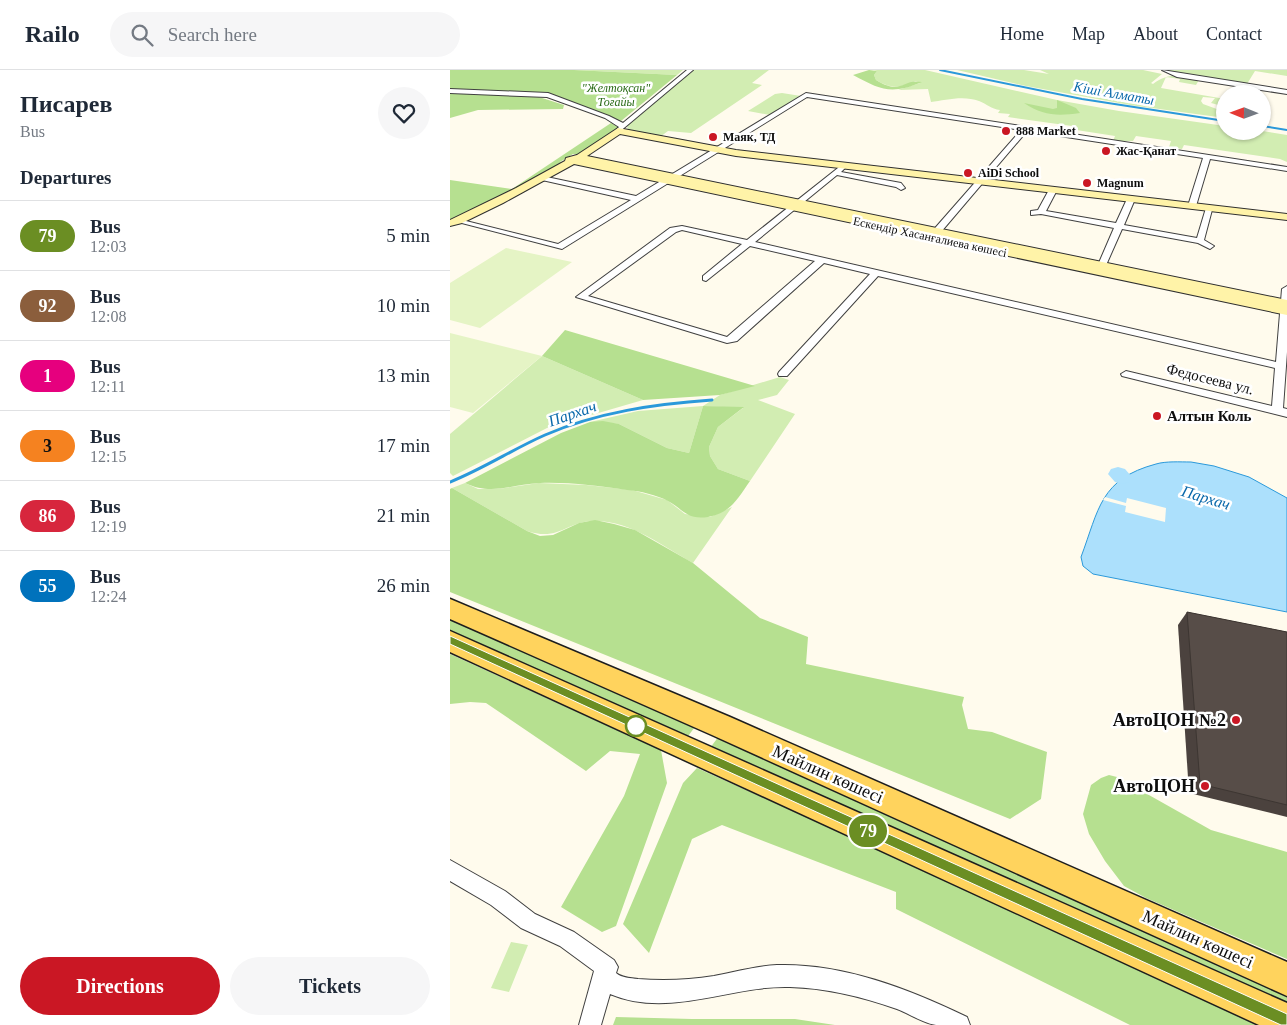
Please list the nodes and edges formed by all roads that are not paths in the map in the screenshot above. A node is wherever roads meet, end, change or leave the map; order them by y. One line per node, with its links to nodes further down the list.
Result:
1 (690, 70): 5 (street)
2 (1165, 70): 4 (street)
3 (450, 91): 5 (street)
4 (1287, 92)
5 (620, 128): 7 (street); 9 (street)
6 (1025, 129): 7 (street); 8 (street); 16 (street)
7 (716, 150): 10 (street); 15 (street)
8 (1207, 157): 11 (street); 21 (street)
9 (577, 160): 14 (street); 15 (street, Ескендір Хасанғалиева көшесі)
10 (844, 165): 12 (street); 13 (street)
11 (1287, 170)
12 (835, 173): 13 (street); 20 (street)
13 (910, 173): 16 (street)
14 (545, 178): 18 (street); 24 (street)
15 (669, 179): 18 (street); 20 (street, Ескендір Хасанғалиева көшесі)
16 (980, 181): 17 (street); 26 (street)
17 (1053, 190): 19 (street); 25 (street)
18 (638, 199): 24 (street)
19 (1131, 199): 21 (street); 25 (street)
20 (794, 205): 26 (street, Ескендір Хасанғалиева көшесі); 28 (street)
21 (1192, 206): 22 (street)
22 (1210, 208): 23 (street); 27 (street)
23 (1287, 217)
24 (454, 222)
25 (1118, 226): 27 (street); 31 (street)
26 (935, 234): 31 (street, Ескендір Хасанғалиева көшесі)
27 (1200, 241): 29 (street)
28 (747, 244): 30 (street); 30 (street); 33 (street)
29 (1210, 246)
30 (821, 260): 32 (street)
31 (1100, 269): 35 (street, Ескендір Хасанғалиева көшесі)
32 (876, 273): 37 (street); 38 (street)
33 (706, 278)
34 (1287, 289): 35 (street)
35 (1286, 308): 36 (street)
36 (1285, 344): 37 (street)
37 (1282, 373): 40 (street)
38 (782, 374)
39 (1126, 374): 40 (street, Федосеева ул.)
40 (1282, 412)
41 (450, 609): 43 (main road, Майлин көшесі)
42 (450, 641): 44 (main road)
43 (708, 721): 44 (main road); 47 (main road, Майлин көшесі)
44 (689, 750): 48 (main road)
45 (450, 870): 46 (street)
46 (605, 971): 49 (street); 50 (street)
47 (1287, 979)
48 (1287, 1020)
49 (590, 1025)
50 (959, 1025)

